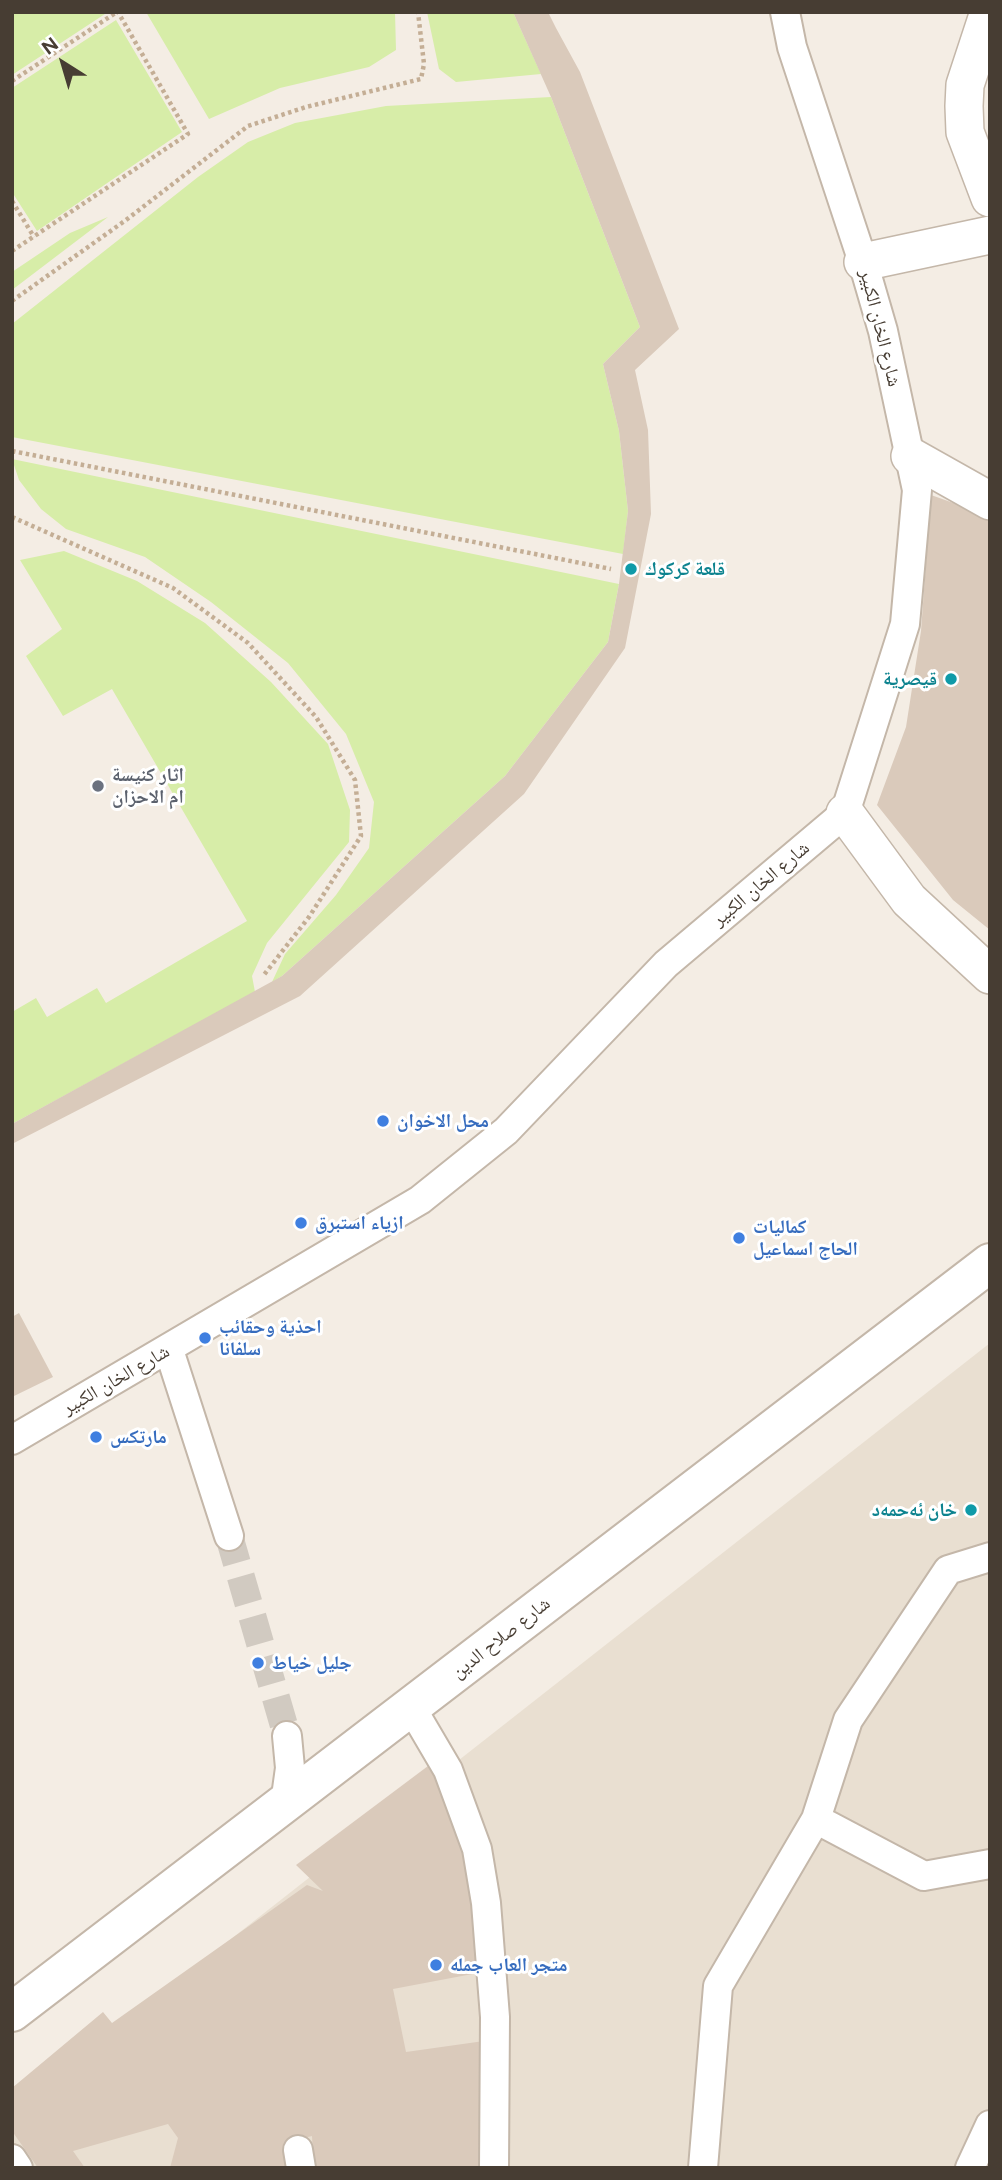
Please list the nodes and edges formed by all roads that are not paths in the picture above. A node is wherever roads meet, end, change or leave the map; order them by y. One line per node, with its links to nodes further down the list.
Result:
1 (785, 12): 5 (street, شارع الخان الكبير)
2 (989, 12): 3 (street)
3 (990, 198)
4 (990, 235): 5 (street)
5 (863, 262): 6 (street, شارع الخان الكبير)
6 (910, 456): 7 (street); 8 (street, شارع الخان الكبير)
7 (990, 502)
8 (845, 813): 9 (street); 11 (street, شارع الخان الكبير)
9 (990, 975)
10 (990, 1263): 15 (street, شارع صلاح الدين)
11 (169, 1350): 12 (street, شارع الخان الكبير); 13 (street)
12 (12, 1440)
13 (229, 1536)
14 (990, 1557): 18 (street)
15 (411, 1707): 17 (street, شارع صلاح الدين); 24 (street)
16 (287, 1736): 17 (street)
17 (285, 1804): 20 (street, شارع صلاح الدين)
18 (816, 1819): 19 (street); 25 (street)
19 (990, 1864)
20 (12, 2012)
21 (990, 2125): 26 (street)
22 (12, 2159): 23 (street)
23 (18, 2168)
24 (494, 2168)
25 (703, 2168)
26 (971, 2168)

